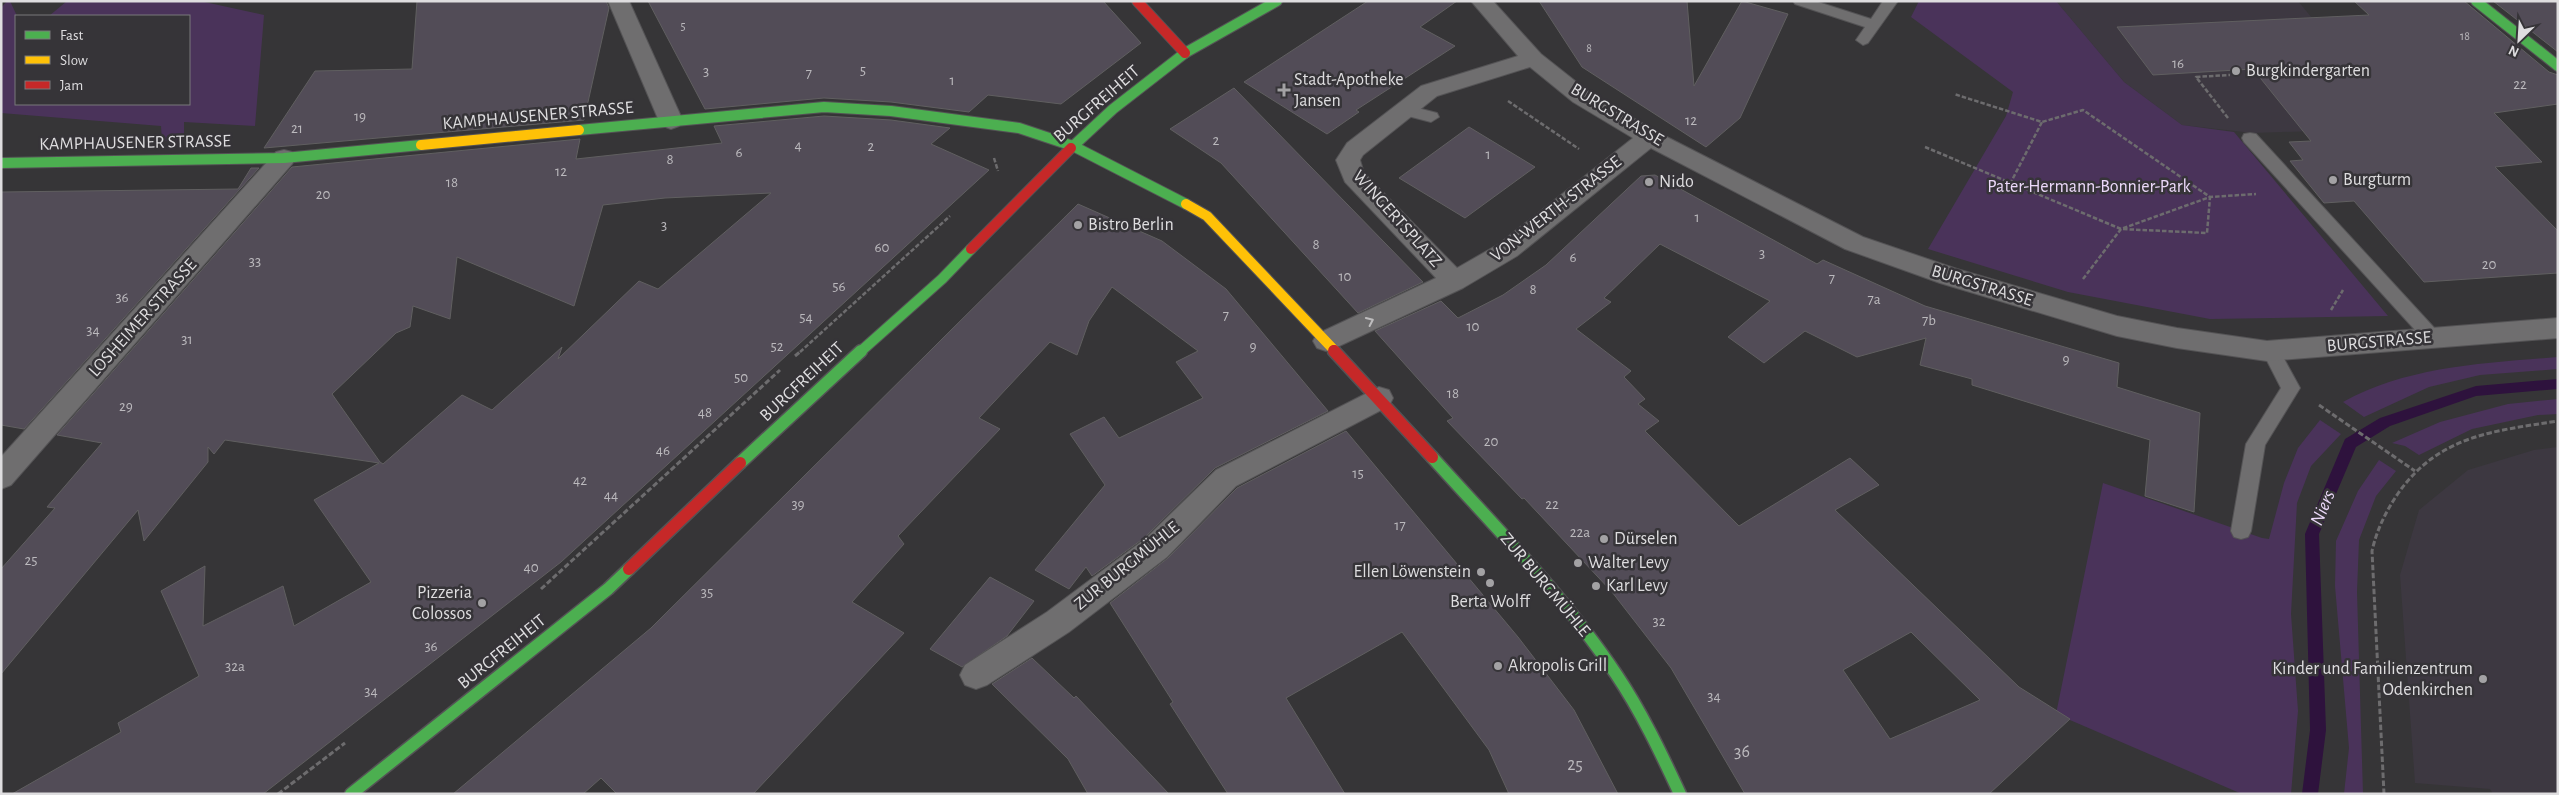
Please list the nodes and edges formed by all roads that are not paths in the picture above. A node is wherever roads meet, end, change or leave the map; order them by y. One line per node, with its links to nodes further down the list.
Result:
1 (618, 1): 15 (street)
2 (1137, 1): 10 (main road)
3 (1277, 1): 10 (main road, BURGFREIHEIT)
4 (1480, 1): 11 (street, BURGSTRASSE)
5 (1800, 1): 8 (lane)
6 (1891, 1): 8 (lane)
7 (2476, 1): 12 (main road)
8 (1874, 25): 9 (lane)
9 (1863, 40)
10 (1185, 53): 18 (main road, BURGFREIHEIT)
11 (1533, 59): 13 (street, WINGERTSPLATZ); 16 (street, BURGSTRASSE)
12 (2558, 66)
13 (1406, 110): 14 (lane); 21 (street, WINGERTSPLATZ)
14 (1431, 117)
15 (671, 121): 18 (main road, KAMPHAUSENER STRASSE); 19 (main road, KAMPHAUSENER STRASSE)
16 (1649, 137): 21 (street, VON-WERTH-STRASSE); 25 (street, BURGSTRASSE)
17 (2250, 138): 23 (lane)
18 (1073, 146): 24 (main road, ZUR BURGMÜHLE); 30 (main road, BURGFREIHEIT)
19 (284, 158): 20 (main road, KAMPHAUSENER STRASSE); 27 (street, LOSHEIMER STRASSE)
20 (1, 163)
21 (1454, 281): 24 (street, VON-WERTH-STRASSE, one-way to 21)
22 (2558, 328): 23 (street, BURGSTRASSE)
23 (2432, 337): 25 (street, BURGSTRASSE)
24 (1326, 342): 26 (main road, ZUR BURGMÜHLE)
25 (2271, 351): 28 (lane)
26 (1379, 398): 29 (street, ZUR BURGMÜHLE); 31 (main road, ZUR BURGMÜHLE)
27 (1, 477)
28 (2241, 531)
29 (976, 675)
30 (351, 794)
31 (1680, 794)

